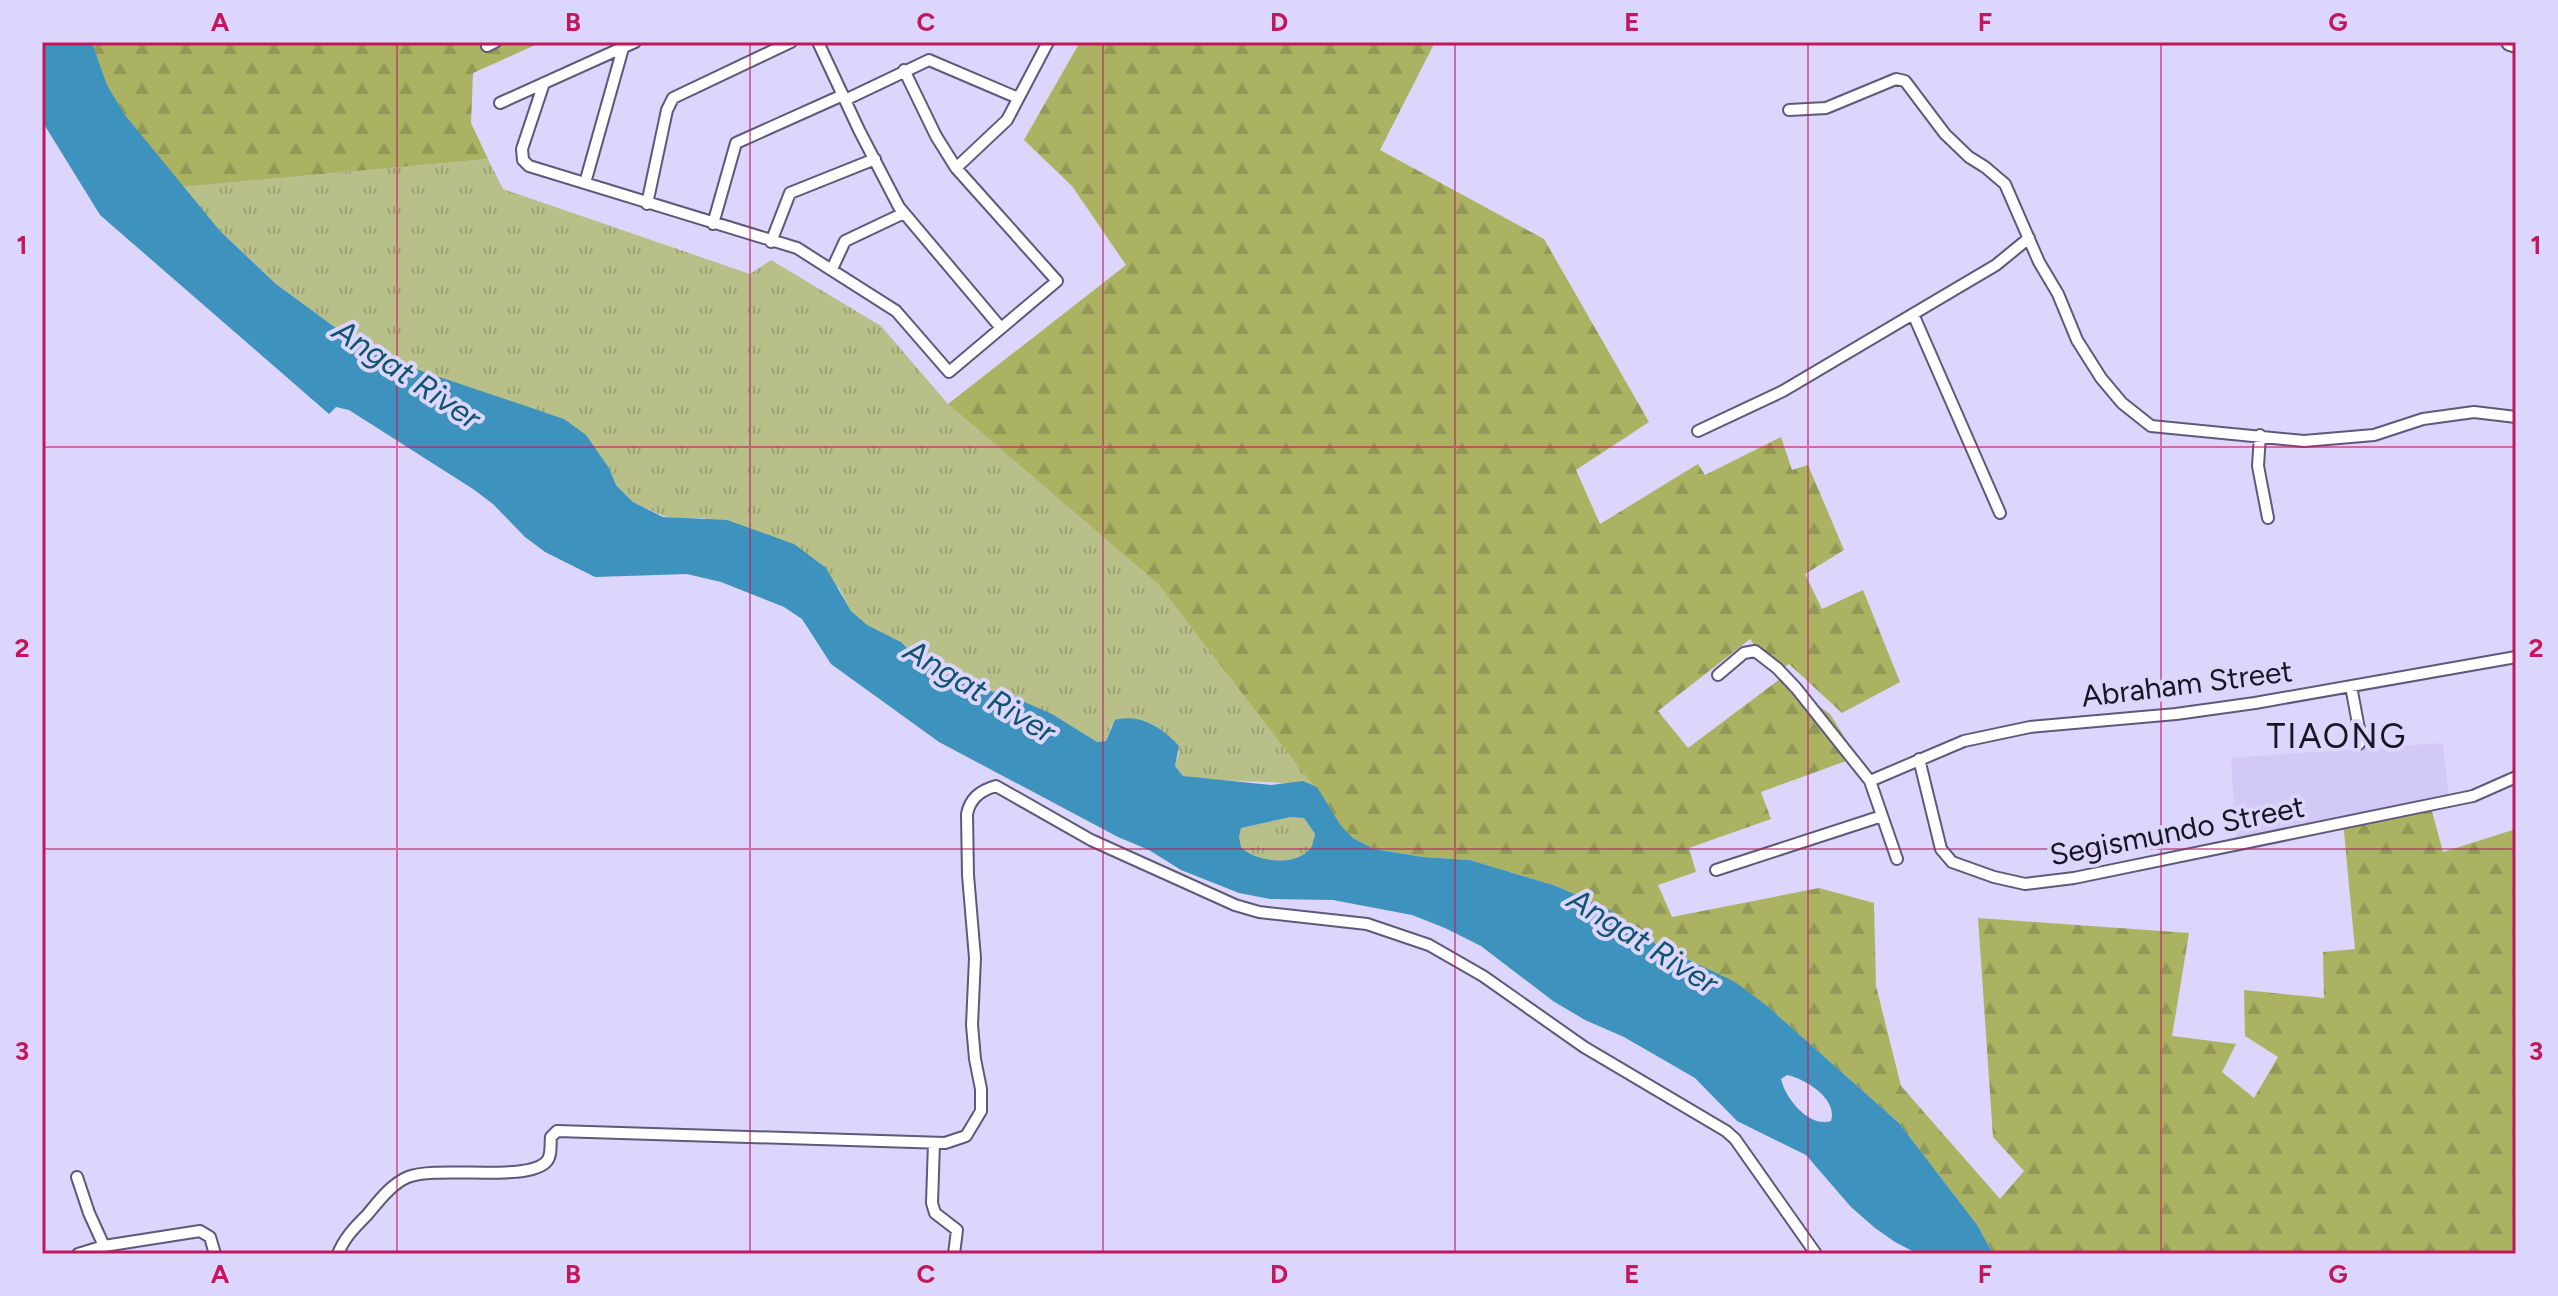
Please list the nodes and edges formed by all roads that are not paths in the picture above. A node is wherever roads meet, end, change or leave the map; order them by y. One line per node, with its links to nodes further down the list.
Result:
1 (635, 42): 7 (street)
2 (791, 42): 17 (street)
3 (818, 42): 10 (street)
4 (1048, 42): 11 (street)
5 (2510, 42): 6 (main road)
6 (2516, 44)
7 (623, 48): 9 (street); 16 (street)
8 (904, 70): 10 (street); 11 (street); 15 (street)
9 (544, 83): 12 (street); 16 (street)
10 (844, 97): 14 (street); 19 (street)
11 (1018, 98): 15 (street)
12 (500, 103)
13 (1789, 110): 20 (street)
14 (875, 159): 18 (street); 21 (street)
15 (956, 168): 24 (street)
16 (585, 183): 17 (street)
17 (647, 204): 19 (street)
18 (904, 213): 22 (street); 24 (street)
19 (713, 224): 21 (street)
20 (2029, 238): 23 (street); 27 (street)
21 (771, 242): 22 (street)
22 (832, 269): 24 (street)
23 (1913, 314): 26 (street); 28 (street)
24 (1001, 328)
25 (2516, 417): 27 (street)
26 (1698, 431)
27 (2260, 435): 29 (street)
28 (2000, 513)
29 (2268, 518)
30 (2516, 657): 32 (street, Abraham Street)
31 (1718, 675): 36 (street)
32 (2351, 686): 33 (street); 34 (street, Abraham Street)
33 (2359, 744)
34 (1919, 759): 35 (street, Segismundo Street); 36 (street, Abraham Street)
35 (2516, 777)
36 (1870, 781): 37 (street)
37 (1882, 816): 38 (street); 39 (street)
38 (1897, 859)
39 (1716, 870)
40 (934, 1143): 45 (street); 46 (street); 47 (street)
41 (77, 1177): 42 (street)
42 (104, 1246): 43 (street); 44 (street)
43 (78, 1254)
44 (215, 1254)
45 (338, 1254)
46 (954, 1254)
47 (1816, 1254)

